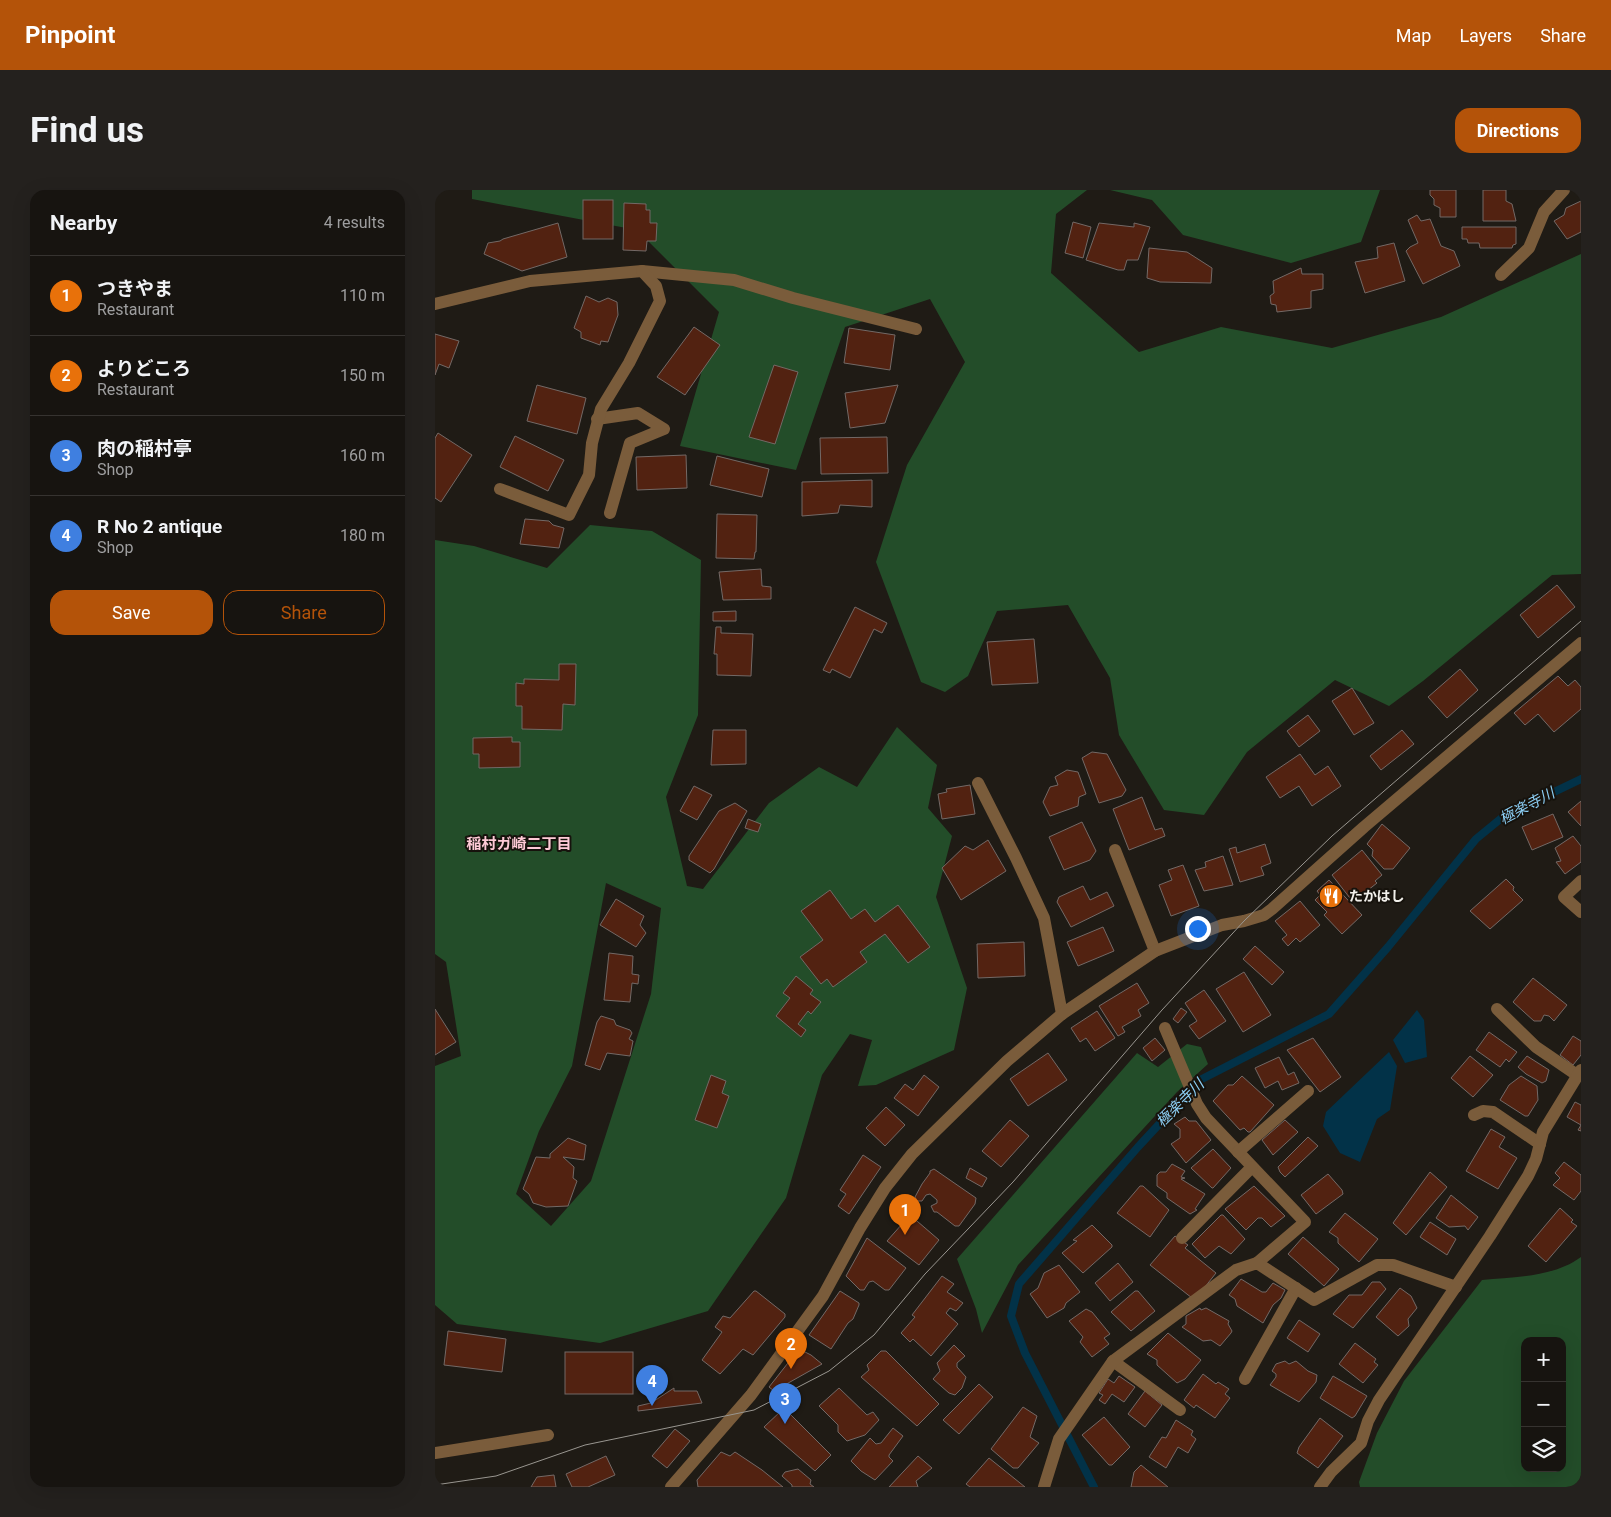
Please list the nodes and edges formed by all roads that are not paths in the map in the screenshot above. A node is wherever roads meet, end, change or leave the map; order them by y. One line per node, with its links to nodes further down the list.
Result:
1 (1564, 190): 3 (street)
2 (642, 271): 4 (street); 5 (street); 6 (street)
3 (1501, 275)
4 (435, 304)
5 (916, 328)
6 (597, 419): 7 (street); 8 (street)
7 (500, 490)
8 (610, 512)
9 (1581, 643): 14 (street)
10 (978, 784): 16 (street)
11 (1115, 850): 14 (street)
12 (1581, 881): 13 (street)
13 (1581, 912)
14 (1155, 951): 16 (street)
15 (1497, 1009): 18 (street)
16 (1062, 1014): 33 (street)
17 (1165, 1028): 22 (street)
18 (1579, 1073): 21 (street)
19 (1308, 1091): 22 (street)
20 (1474, 1115): 21 (street)
21 (1540, 1144): 26 (street)
22 (1238, 1152): 23 (street)
23 (1252, 1167): 24 (street); 25 (street)
24 (1182, 1238)
25 (1257, 1263): 27 (street); 28 (street)
26 (1455, 1287): 27 (street); 35 (street)
27 (1296, 1288): 29 (street)
28 (1113, 1361): 30 (street); 34 (street)
29 (1245, 1379)
30 (1180, 1410)
31 (548, 1435): 32 (street)
32 (435, 1453)
33 (671, 1487)
34 (1044, 1487)
35 (1320, 1487)

